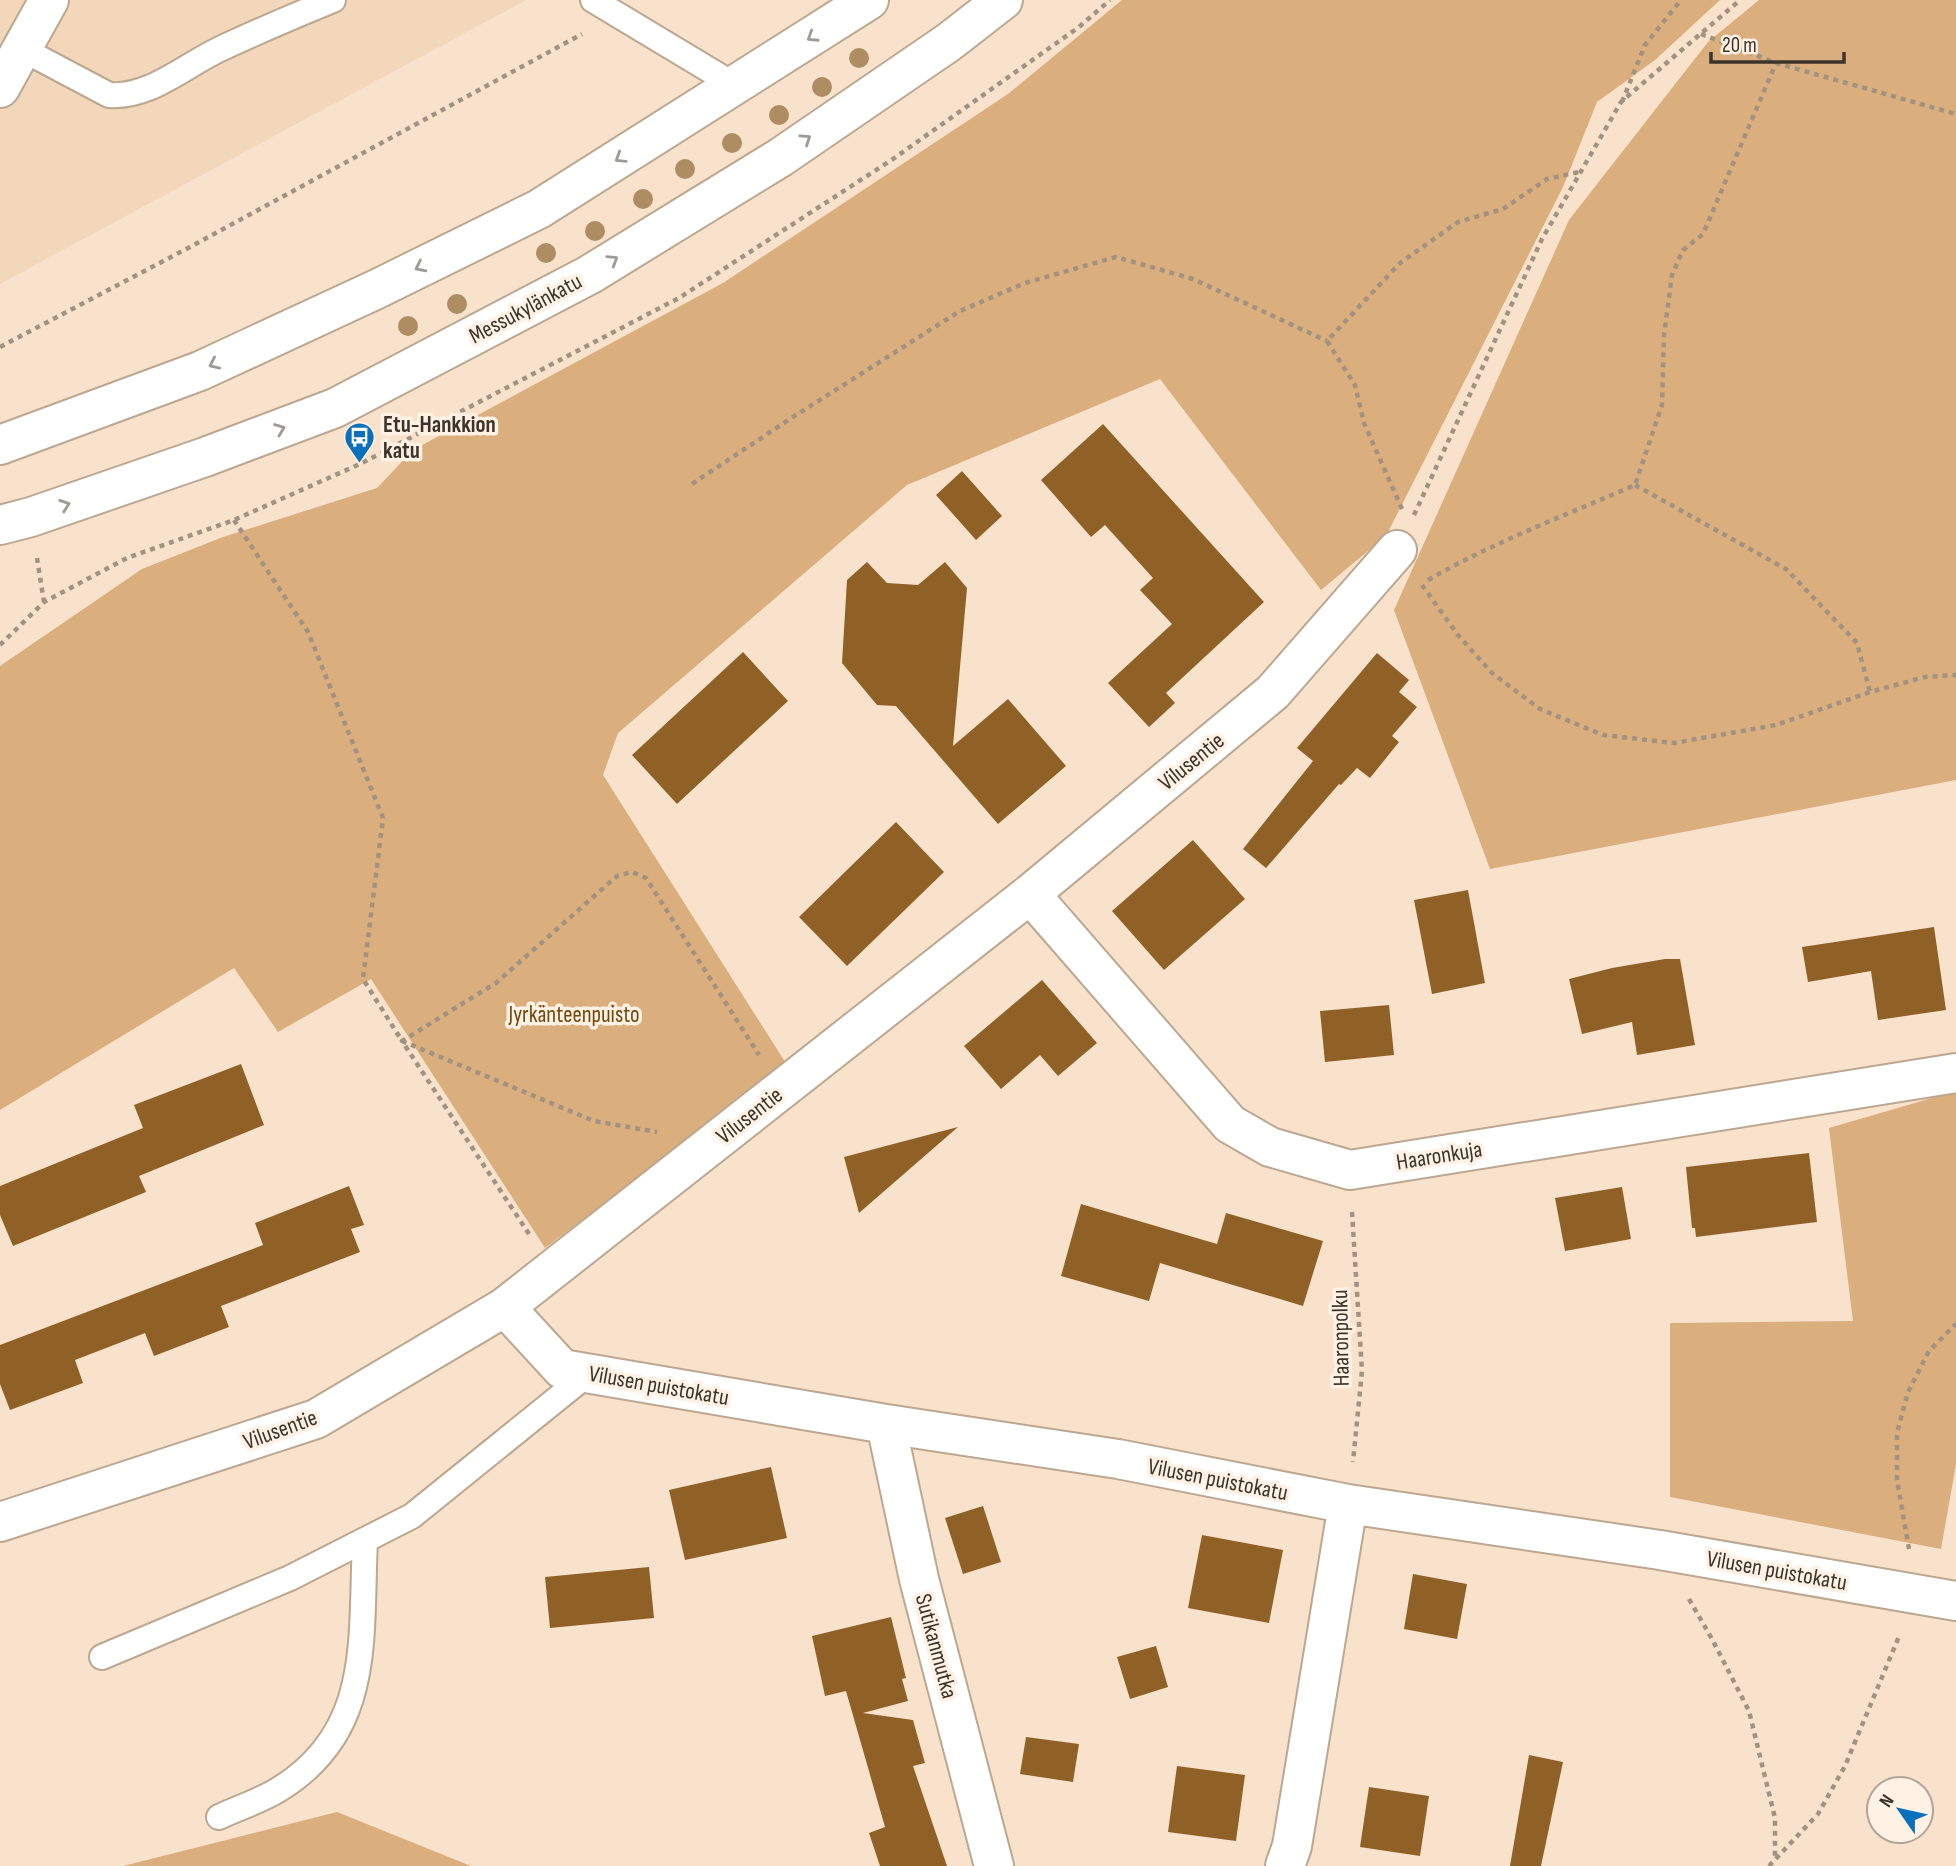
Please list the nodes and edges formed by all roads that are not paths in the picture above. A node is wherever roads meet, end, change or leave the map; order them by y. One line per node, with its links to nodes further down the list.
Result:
1 (49, 0): 6 (street)
2 (333, 0): 6 (lane)
3 (593, 0): 7 (lane)
4 (869, 0): 7 (street, one-way to 7)
5 (1003, 0): 10 (street, Messukylänkatu, one-way to 5)
6 (22, 48): 8 (street)
7 (736, 86): 9 (street, one-way to 9)
8 (0, 89)
9 (0, 445)
10 (0, 525)
11 (1403, 538): 12 (street, Vilusentie)
12 (1030, 894): 13 (street, Haaronkuja); 14 (street, Vilusentie)
13 (1956, 1073)
14 (505, 1307): 15 (street, Vilusen puistokatu); 18 (street, Vilusentie)
15 (589, 1373): 16 (street, Vilusen puistokatu); 19 (lane)
16 (886, 1424): 17 (street, Vilusen puistokatu); 23 (street, Sutikanmutka)
17 (1349, 1504): 20 (street, Vilusen puistokatu); 24 (street)
18 (2, 1516)
19 (365, 1541): 21 (lane); 22 (lane)
20 (1956, 1601)
21 (102, 1657)
22 (219, 1817)
23 (994, 1866)
24 (1285, 1866)

